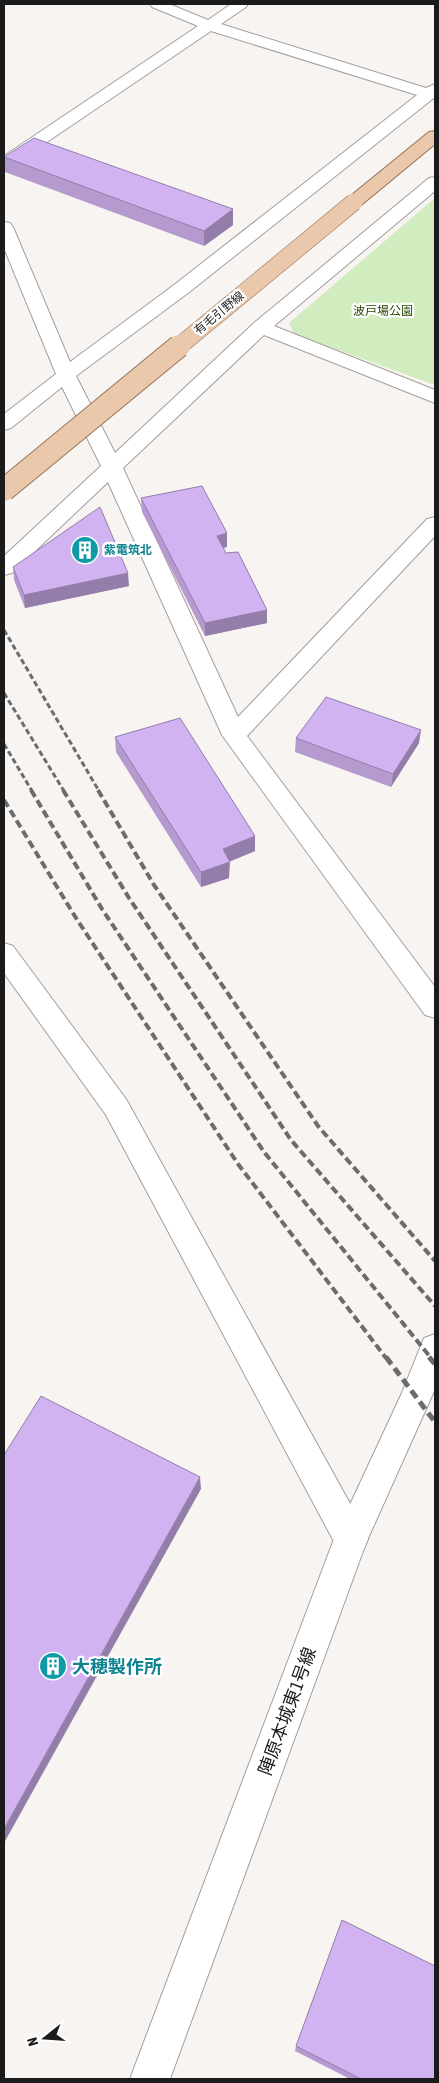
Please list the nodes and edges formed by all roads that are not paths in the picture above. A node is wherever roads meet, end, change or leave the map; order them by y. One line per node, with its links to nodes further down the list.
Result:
1 (157, 4): 3 (street)
2 (241, 4): 3 (street)
3 (210, 26): 4 (street); 6 (street)
4 (432, 91): 10 (street)
5 (435, 136): 14 (main road, 有毛引野線, bridge)
6 (4, 164)
7 (435, 182): 9 (street)
8 (4, 227): 10 (street)
9 (260, 327): 11 (street); 13 (street)
10 (66, 374): 12 (street); 13 (street)
11 (435, 397)
12 (4, 424)
13 (112, 467): 16 (street); 17 (street)
14 (4, 490)
15 (435, 524): 17 (street)
16 (4, 568)
17 (234, 735): 19 (street)
18 (4, 952): 21 (street)
19 (435, 1007)
20 (435, 1348): 21 (street, 陣原本城東1号線)
21 (351, 1539): 22 (street, 陣原本城東1号線)
22 (150, 2079)

